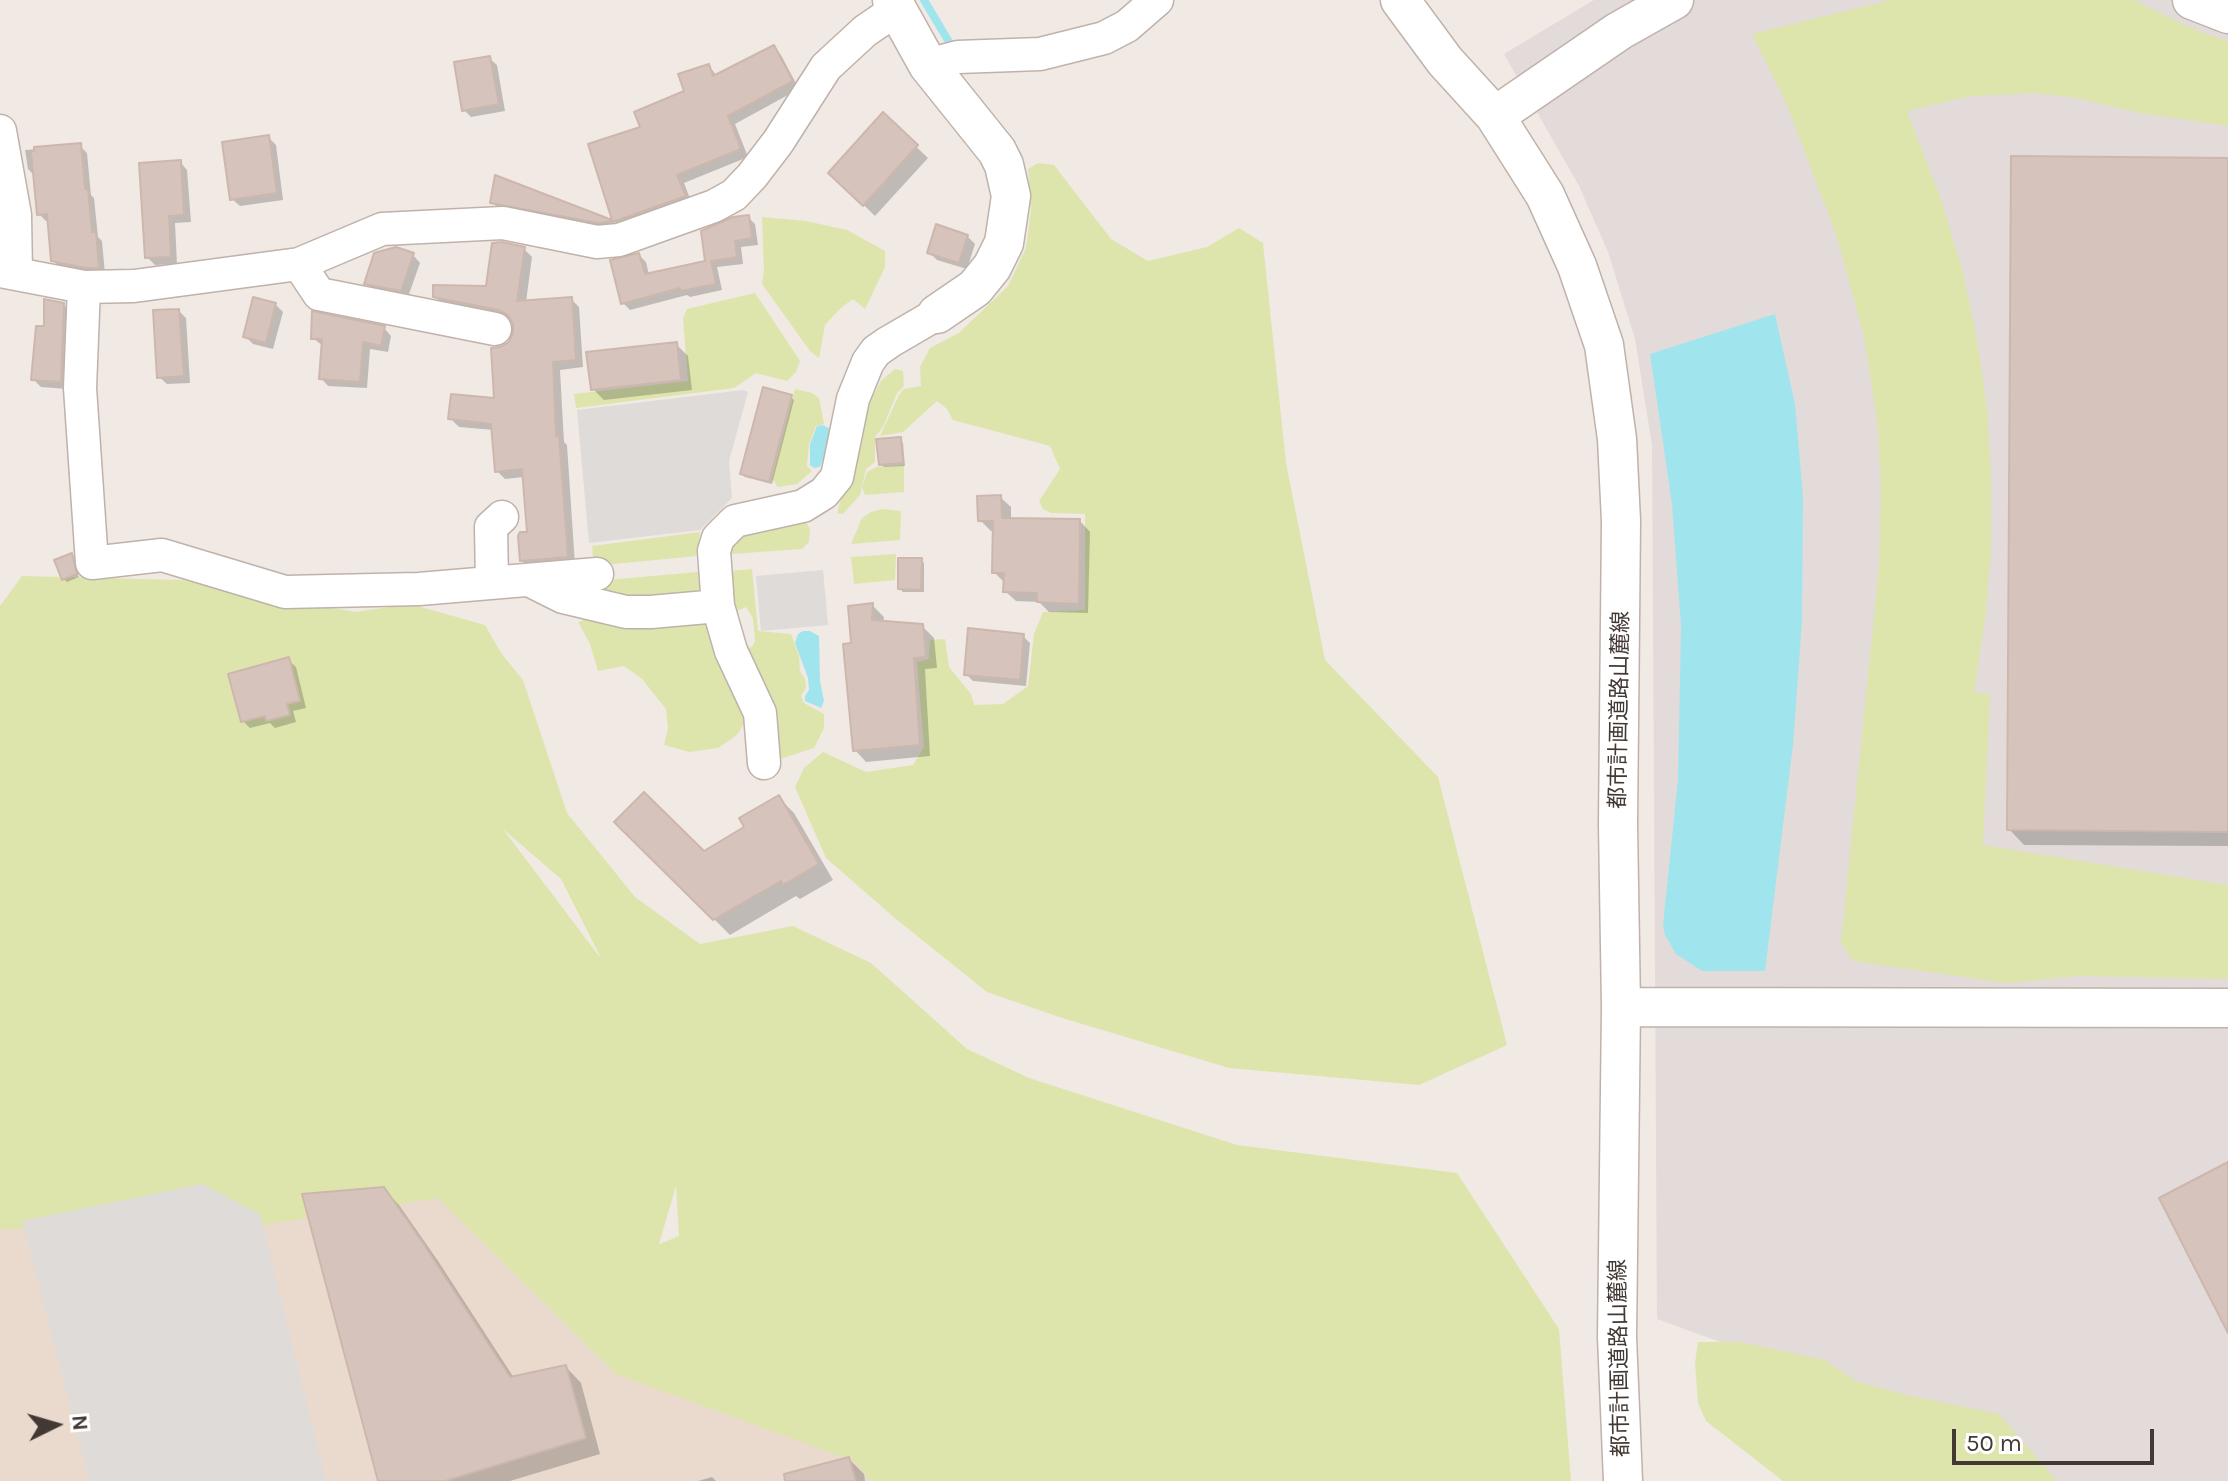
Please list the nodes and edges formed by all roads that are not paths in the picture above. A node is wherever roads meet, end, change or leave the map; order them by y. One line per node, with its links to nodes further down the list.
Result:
1 (1157, 0): 7 (street)
2 (1400, 0): 8 (street, 都市計画道路山麓線)
3 (1674, 0): 8 (street)
4 (2192, 0): 6 (street)
5 (895, 5): 7 (street); 10 (street)
6 (2228, 14)
7 (928, 65): 13 (street)
8 (1495, 116): 21 (street, 都市計画道路山麓線)
9 (0, 131): 11 (street)
10 (299, 264): 12 (street); 14 (street)
11 (8, 273): 12 (street)
12 (84, 287): 18 (street)
13 (937, 314): 19 (street)
14 (495, 329)
15 (502, 517): 18 (street)
16 (597, 574): 17 (street)
17 (528, 579): 18 (street); 19 (street)
18 (492, 583)
19 (718, 606): 20 (street)
20 (764, 763)
21 (1621, 1007): 22 (street); 23 (street, 都市計画道路山麓線)
22 (2228, 1008)
23 (1623, 1481)

